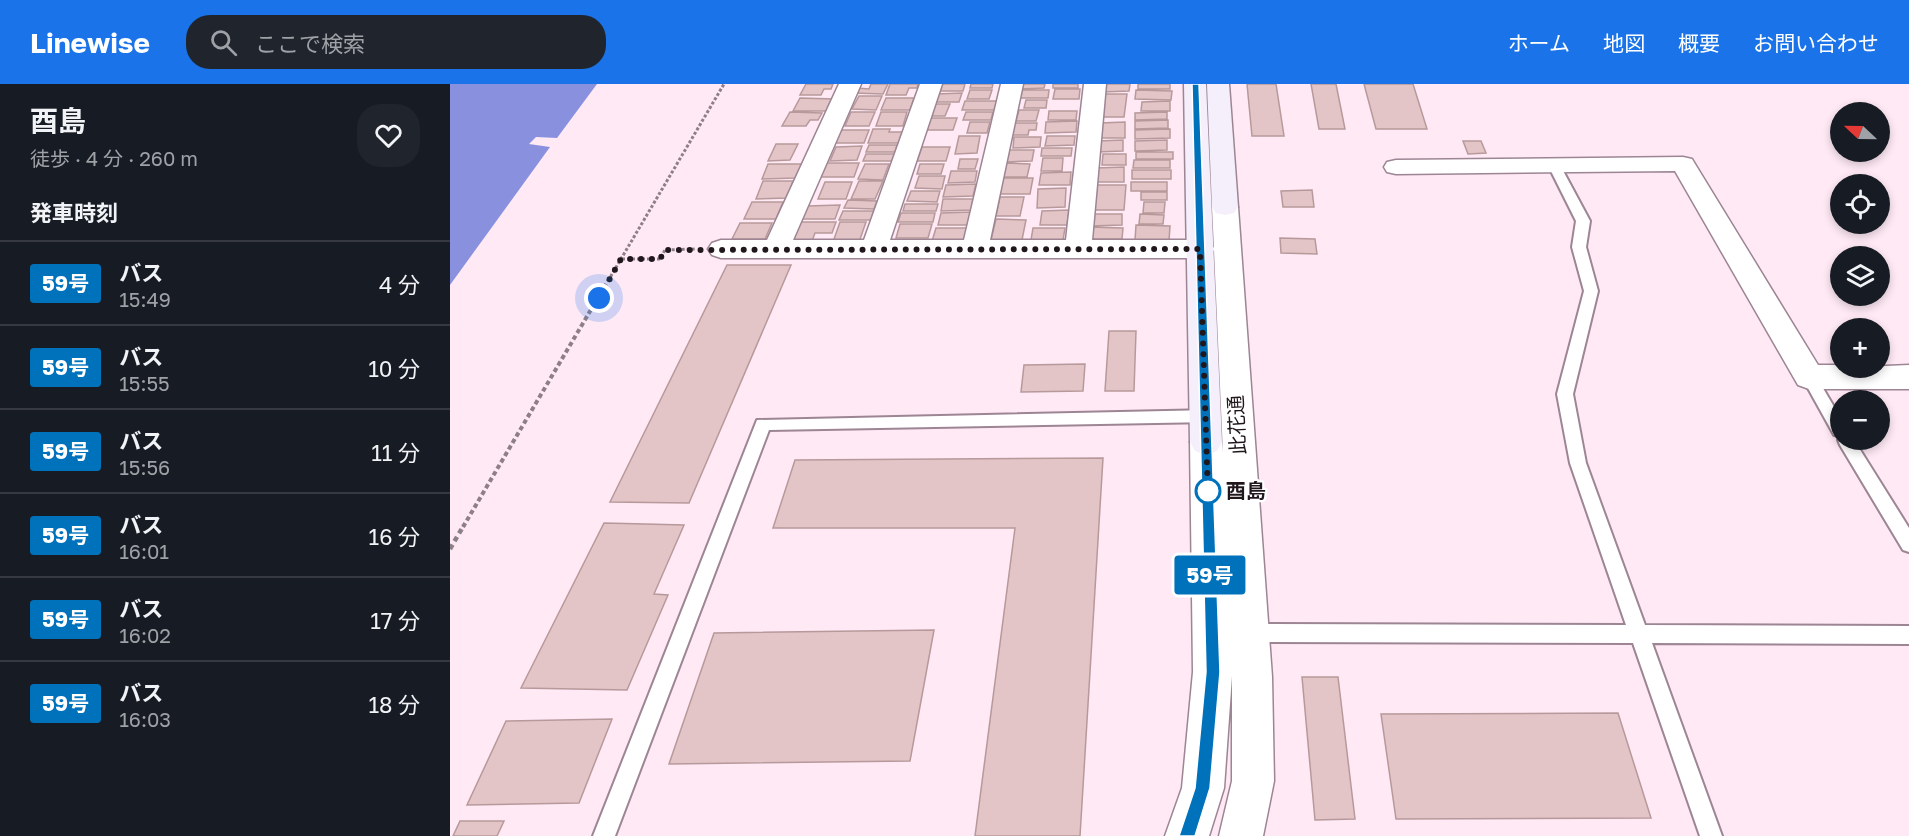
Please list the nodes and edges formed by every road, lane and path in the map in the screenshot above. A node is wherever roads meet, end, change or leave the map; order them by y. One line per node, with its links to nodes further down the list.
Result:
1 (724, 84): 16 (path)
2 (850, 84): 11 (street)
3 (931, 84): 12 (street)
4 (1012, 84): 13 (street)
5 (1095, 84): 14 (street)
6 (1196, 84): 15 (street, 此花通)
7 (1218, 84): 20 (street, 此花通)
8 (1396, 167): 9 (street)
9 (1555, 167): 17 (street); 26 (lane)
10 (722, 249): 11 (street); 16 (path)
11 (776, 249): 12 (street)
12 (874, 249): 13 (street)
13 (975, 249): 14 (street)
14 (1078, 249): 15 (street)
15 (1200, 249): 20 (street, 此花通)
16 (621, 259): 23 (path)
17 (1809, 377): 18 (street); 19 (lane)
18 (1909, 377)
19 (1830, 413)
20 (1216, 425): 24 (street, 此花通); 27 (lane)
21 (1852, 450): 22 (lane)
22 (1909, 544)
23 (450, 549)
24 (1231, 634): 26 (lane); 28 (street, 此花通); 29 (street, 此花通)
25 (1909, 634): 26 (lane)
26 (1639, 635): 30 (lane)
27 (604, 836)
28 (1187, 836)
29 (1241, 836)
30 (1711, 836)

